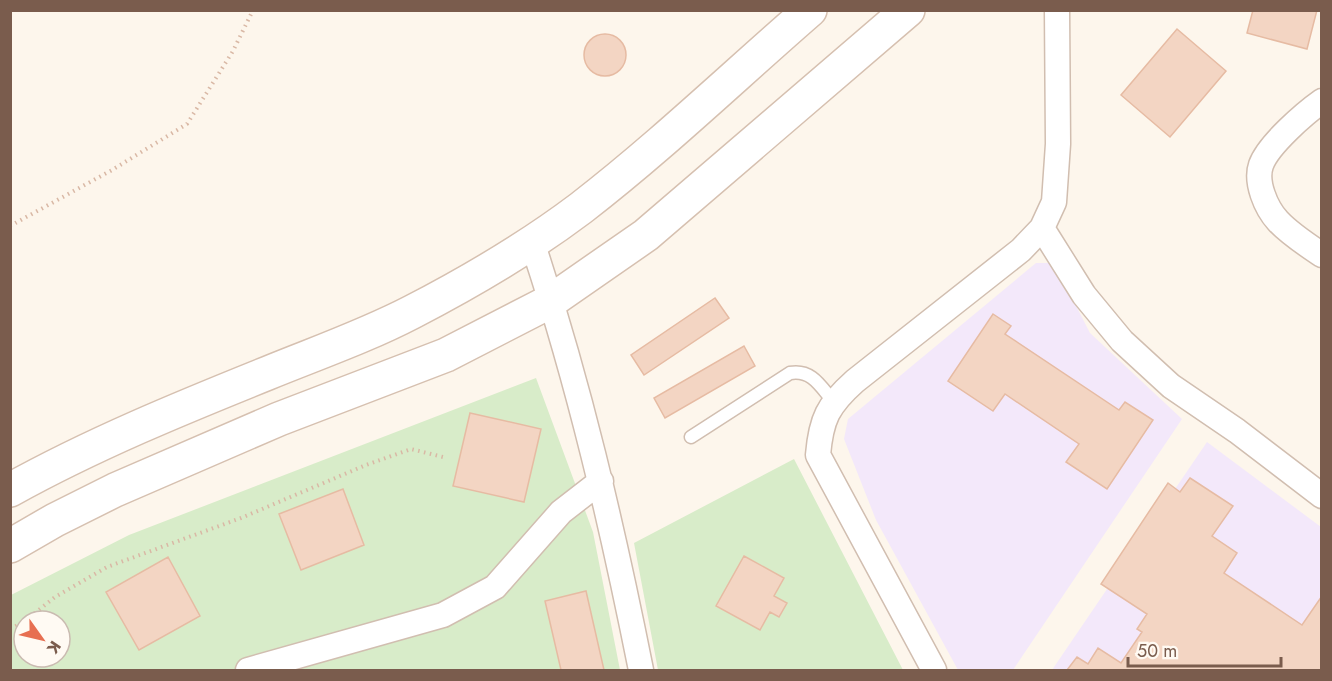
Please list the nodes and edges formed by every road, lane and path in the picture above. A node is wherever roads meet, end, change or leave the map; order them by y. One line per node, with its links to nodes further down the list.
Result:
1 (253, 10): 6 (path)
2 (810, 10): 8 (street)
3 (908, 10): 10 (street)
4 (1057, 10): 7 (street)
5 (1322, 101): 9 (street)
6 (10, 226)
7 (1042, 228): 11 (street); 16 (street)
8 (532, 242): 10 (street); 15 (street)
9 (1322, 255)
10 (551, 301): 14 (street); 17 (street)
11 (833, 401): 12 (lane); 21 (street)
12 (691, 437)
13 (443, 456): 18 (path)
14 (601, 481): 19 (street); 20 (street)
15 (10, 490)
16 (1322, 495)
17 (10, 546)
18 (40, 609)
19 (248, 670)
20 (641, 670)
21 (934, 670)

